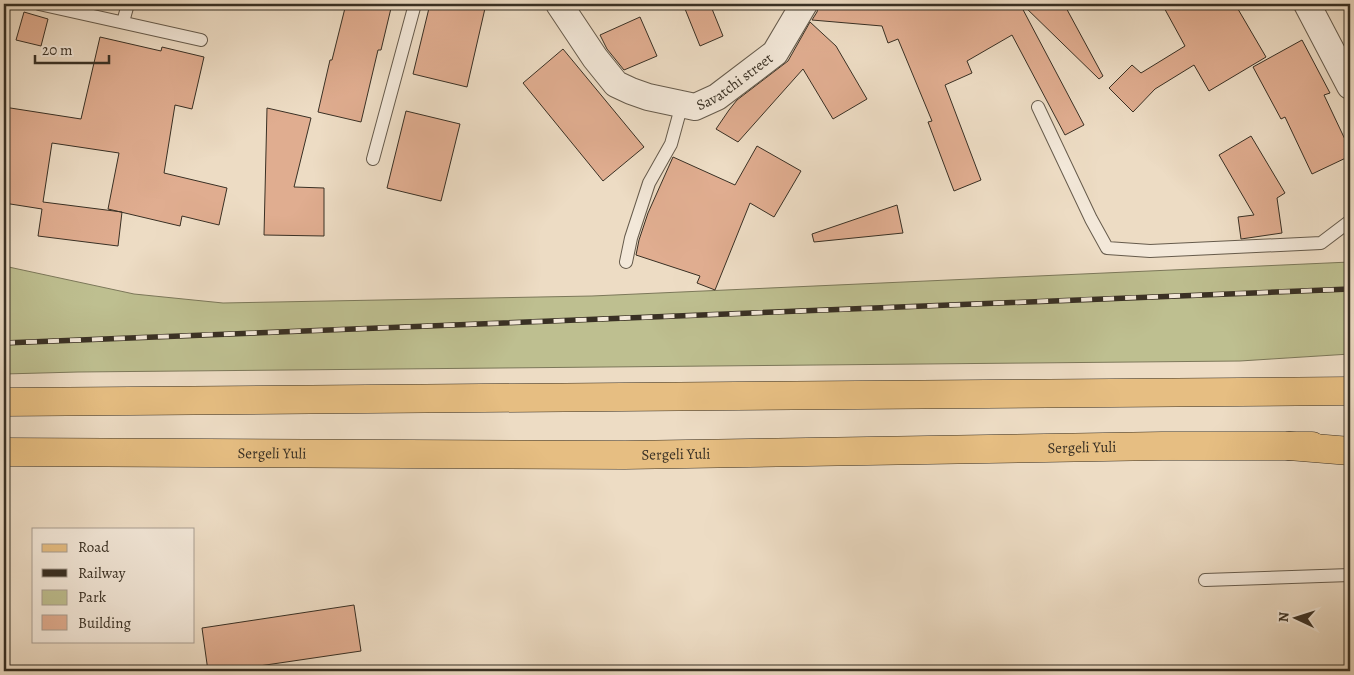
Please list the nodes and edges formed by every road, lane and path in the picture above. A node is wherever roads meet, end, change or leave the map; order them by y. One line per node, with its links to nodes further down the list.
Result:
1 (39, 4): 7 (lane)
2 (128, 4): 7 (lane)
3 (415, 4): 12 (lane)
4 (559, 4): 10 (street, Savatchi street)
5 (804, 4): 10 (street, Savatchi street)
6 (1307, 4): 9 (street)
7 (123, 22): 8 (lane)
8 (201, 40)
9 (1350, 86)
10 (682, 104): 14 (lane)
11 (1038, 107): 13 (lane)
12 (373, 159)
13 (1350, 221)
14 (626, 262)
15 (1350, 391): 16 (main road)
16 (4, 402)
17 (1289, 446): 18 (main road, Sergeli Yuli); 19 (main road); 20 (main road, Sergeli Yuli)
18 (1350, 447)
19 (1350, 451)
20 (4, 452)
21 (1350, 575): 22 (lane)
22 (1205, 580)

